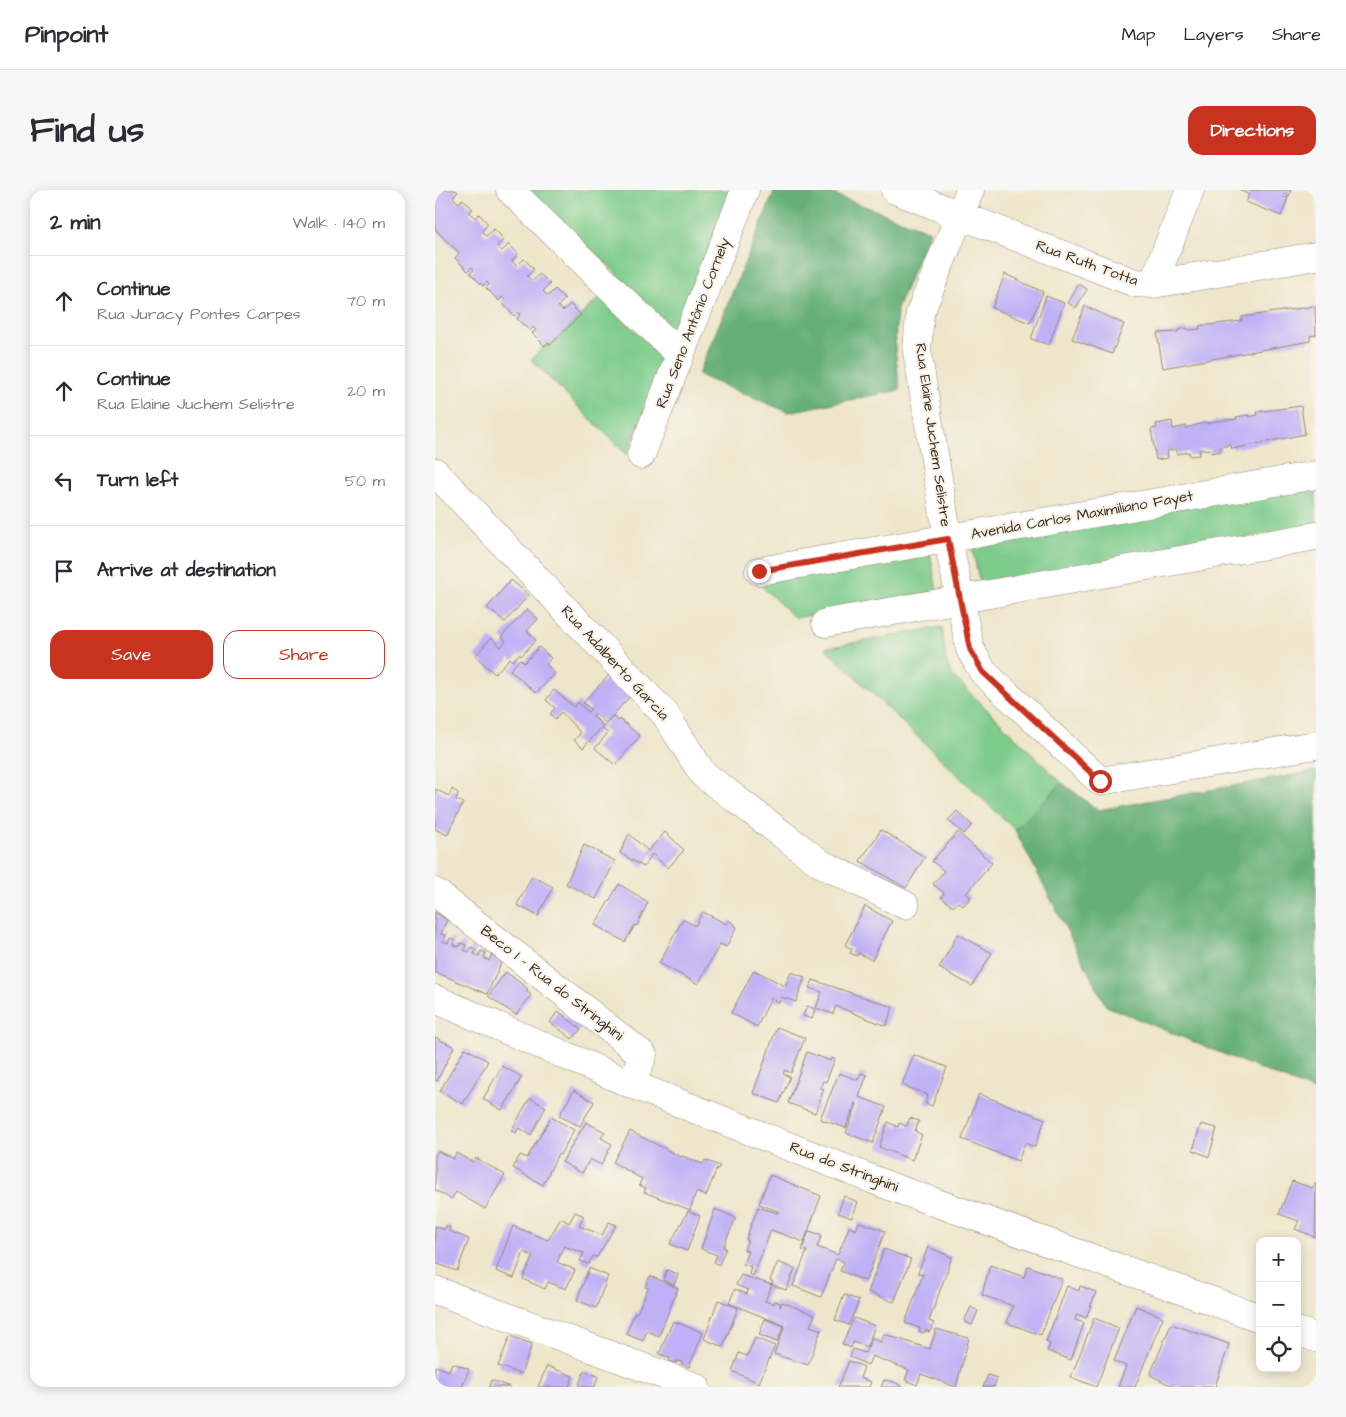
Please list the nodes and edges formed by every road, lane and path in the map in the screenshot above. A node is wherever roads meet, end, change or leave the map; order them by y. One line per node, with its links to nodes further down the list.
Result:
1 (510, 190): 8 (street)
2 (745, 190): 8 (street, Rua Seno Antônio Cornely)
3 (895, 190): 5 (street, Rua Ruth Totta)
4 (1190, 190): 7 (street)
5 (965, 202): 7 (street, Rua Ruth Totta); 13 (street, Rua Elaine Juchem Selistre)
6 (1316, 256): 7 (street, Rua Ruth Totta)
7 (1153, 284)
8 (680, 355): 9 (street, Rua Seno Antônio Cornely)
9 (641, 455)
10 (435, 472): 19 (street, Rua Adalberto Garcia)
11 (1316, 475): 13 (street, Avenida Carlos Maximiliano Fayet)
12 (1316, 536): 15 (street)
13 (948, 539): 14 (street, Avenida Carlos Maximiliano Fayet); 15 (street, Rua Elaine Juchem Selistre)
14 (759, 571)
15 (960, 598): 16 (street); 17 (street, Rua Elaine Juchem Selistre)
16 (826, 623)
17 (1316, 745)
18 (435, 892): 21 (street, Beco 1 - Rua do Stringhini)
19 (905, 905)
20 (435, 1000): 21 (street, Rua do Stringhini)
21 (631, 1084): 23 (street, Rua do Stringhini)
22 (435, 1290): 26 (street)
23 (1256, 1317)
24 (1301, 1332): 25 (street)
25 (1316, 1338)
26 (696, 1387)

